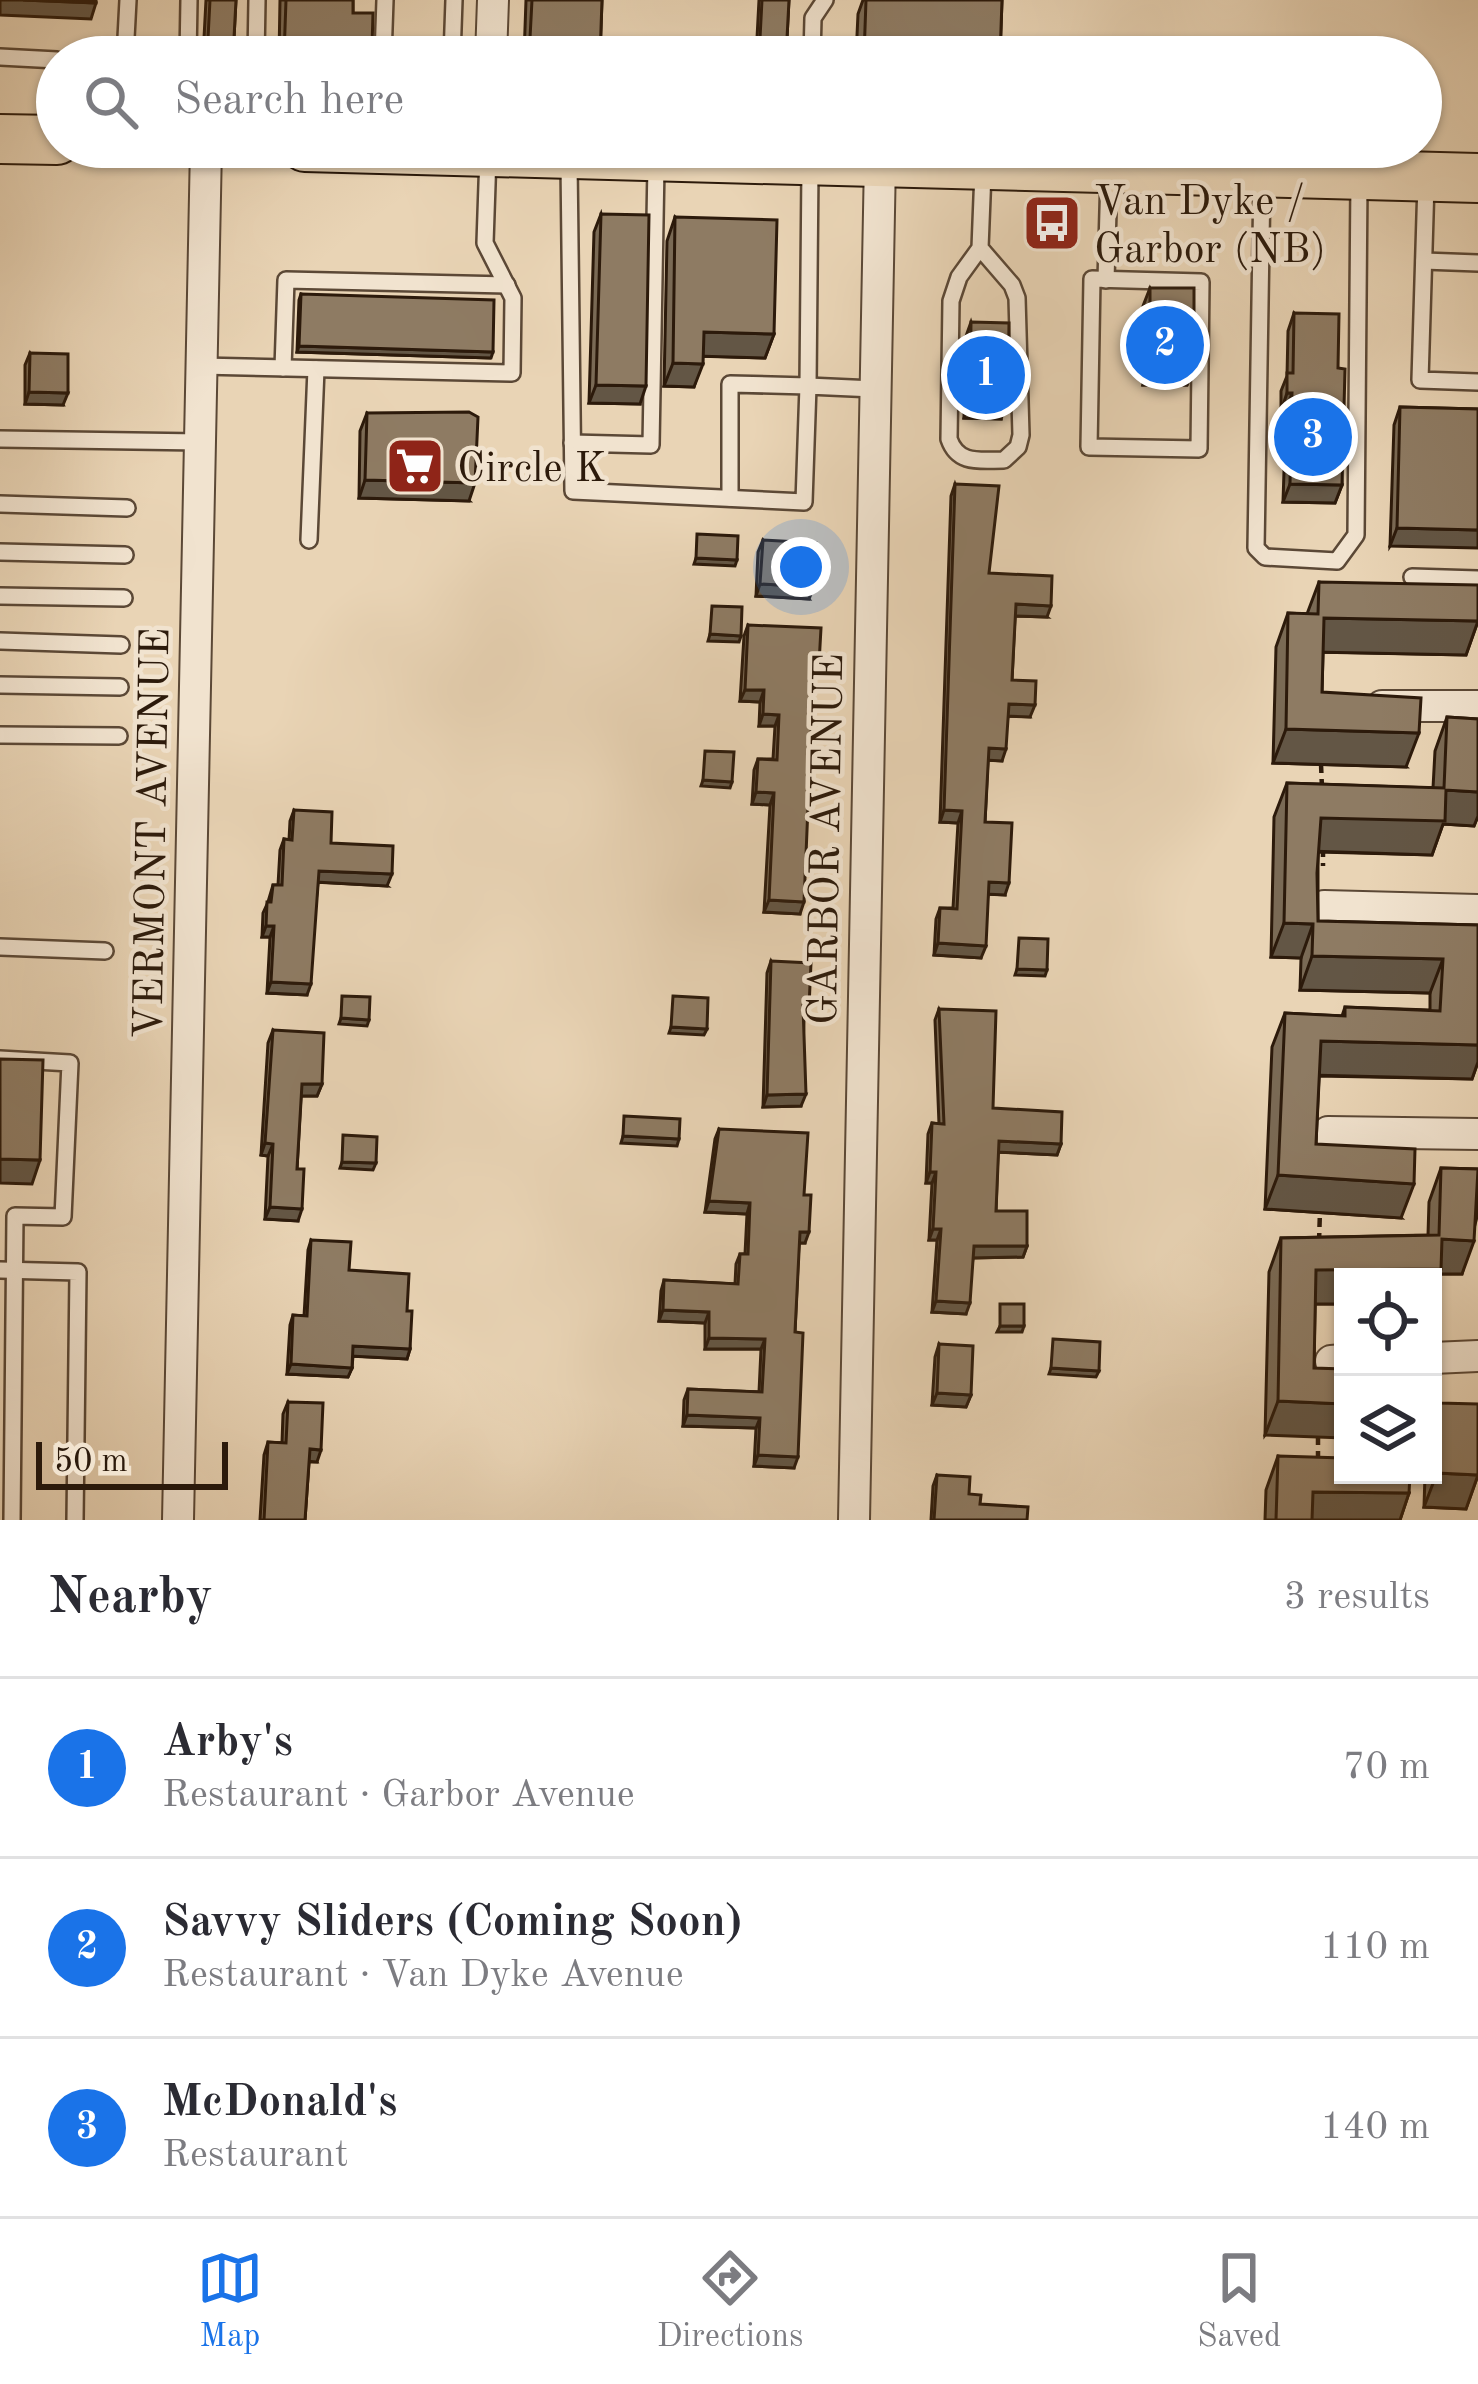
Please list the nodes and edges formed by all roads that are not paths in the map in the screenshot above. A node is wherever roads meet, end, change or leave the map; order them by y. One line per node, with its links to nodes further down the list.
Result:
1 (128, 0): 8 (lane)
2 (189, 0): 9 (lane)
3 (256, 0): 10 (lane)
4 (385, 0): 11 (lane)
5 (454, 0): 12 (lane)
6 (493, 0): 13 (street)
7 (825, 0): 14 (lane)
8 (126, 36)
9 (188, 36)
10 (256, 36)
11 (384, 36)
12 (453, 36)
13 (491, 36)
14 (813, 36)
15 (0, 57): 16 (lane)
16 (36, 59)
17 (0, 140): 18 (main road)
18 (36, 140)
19 (206, 168): 37 (street, VERMONT AVENUE)
20 (487, 168): 36 (lane)
21 (568, 168): 45 (lane)
22 (656, 168): 45 (lane)
23 (810, 168): 41 (lane)
24 (880, 168): 42 (street, GARBOR AVENUE)
25 (983, 168): 32 (lane)
26 (1109, 168): 35 (lane)
27 (1140, 168): 28 (main road)
28 (1262, 172): 29 (main road); 29 (lane)
29 (1359, 174): 30 (main road)
30 (1427, 176): 31 (main road); 33 (lane)
31 (1478, 178)
32 (980, 248): 32 (lane)
33 (1424, 260): 34 (lane); 40 (lane)
34 (1478, 262)
35 (1106, 280): 35 (lane)
36 (507, 285): 38 (lane); 39 (lane)
37 (201, 366): 38 (lane); 44 (street, VERMONT AVENUE)
38 (283, 368): 39 (lane)
39 (316, 369): 49 (lane)
40 (1478, 382)
41 (808, 386): 42 (lane); 46 (lane); 46 (lane)
42 (874, 388): 77 (street, GARBOR AVENUE)
43 (0, 439): 44 (lane)
44 (200, 442): 76 (street, VERMONT AVENUE)
45 (572, 443): 46 (lane)
46 (730, 498)
47 (0, 504): 48 (lane)
48 (127, 508)
49 (309, 540)
50 (0, 552): 51 (lane)
51 (125, 556)
52 (1412, 577): 53 (lane)
53 (1478, 579)
54 (0, 596): 55 (lane)
55 (124, 598)
56 (0, 641): 57 (lane)
57 (121, 645)
58 (0, 685): 59 (lane)
59 (120, 687)
60 (1345, 706): 61 (street)
61 (1478, 706)
62 (0, 735): 63 (lane)
63 (119, 736)
64 (1324, 907): 65 (street)
65 (1478, 910)
66 (0, 946): 67 (lane)
67 (105, 951)
68 (0, 1059): 71 (lane)
69 (1328, 1132): 70 (street)
70 (1478, 1134)
71 (6, 1270): 74 (lane); 75 (lane)
72 (1478, 1356): 73 (street)
73 (1442, 1358)
74 (12, 1520)
75 (75, 1520)
76 (178, 1520)
77 (854, 1520)

